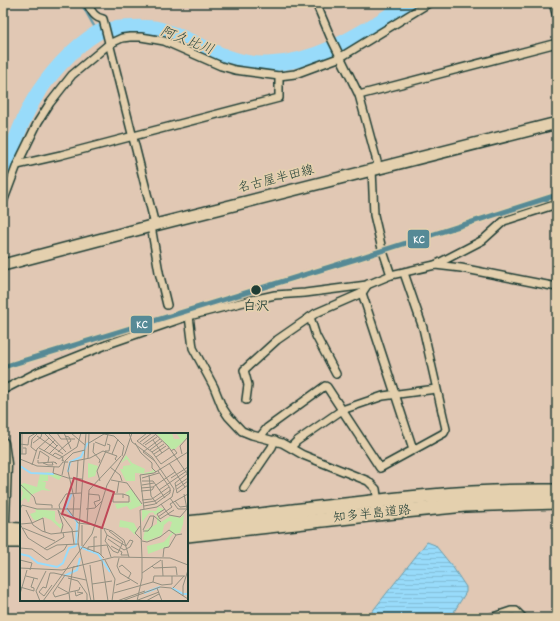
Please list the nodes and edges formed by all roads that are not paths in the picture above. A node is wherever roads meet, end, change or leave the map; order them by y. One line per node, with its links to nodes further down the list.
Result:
1 (87, 3): 7 (street)
2 (316, 3): 8 (street)
3 (429, 3): 8 (street)
4 (553, 3): 5 (street)
5 (557, 17)
6 (557, 43): 10 (street)
7 (109, 44): 9 (street); 12 (street); 13 (street)
8 (340, 57): 9 (street); 10 (street)
9 (279, 76): 12 (street)
10 (359, 95): 14 (street)
11 (557, 123): 14 (main road, 名古屋半田線)
12 (132, 135): 13 (street); 17 (street)
13 (17, 165): 15 (street)
14 (375, 169): 17 (main road, 名古屋半田線); 21 (street)
15 (3, 202)
16 (557, 204): 19 (street)
17 (153, 225): 18 (main road, 名古屋半田線); 25 (street)
18 (3, 265)
19 (435, 266): 20 (street); 23 (street)
20 (404, 273): 21 (street); 29 (street)
21 (391, 275): 22 (street)
22 (368, 284): 24 (street); 26 (street)
23 (557, 287)
24 (362, 293): 27 (street); 31 (street)
25 (167, 305)
26 (189, 316): 30 (street); 34 (street)
27 (310, 317): 28 (street); 32 (street)
28 (336, 374)
29 (436, 389): 31 (street); 38 (street)
30 (3, 390)
31 (395, 395): 33 (street); 38 (street)
32 (246, 400)
33 (342, 410): 34 (street); 37 (street); 38 (street)
34 (260, 437): 35 (street)
35 (274, 440): 37 (street); 39 (street)
36 (3, 443): 44 (street)
37 (291, 447): 41 (street)
38 (413, 449)
39 (244, 488)
40 (557, 491): 43 (highway, 知多半島道路)
41 (377, 496)
42 (557, 502): 46 (highway, 知多半島道路)
43 (188, 523)
44 (3, 525): 45 (highway)
45 (20, 530)
46 (188, 535)
47 (3, 541): 48 (highway)
48 (20, 541)
49 (490, 618): 50 (street)
50 (523, 618)

